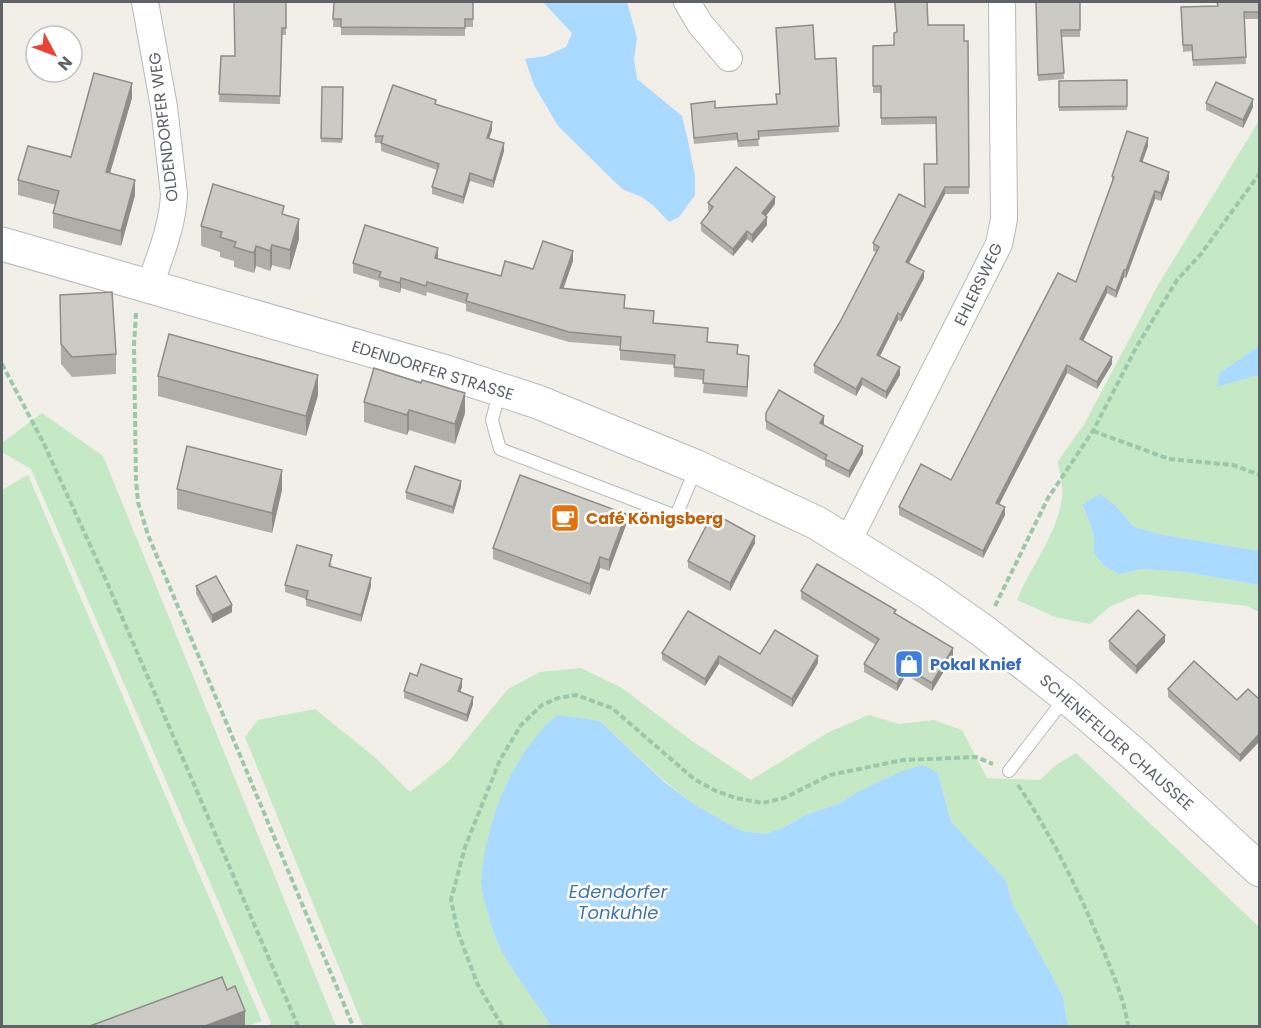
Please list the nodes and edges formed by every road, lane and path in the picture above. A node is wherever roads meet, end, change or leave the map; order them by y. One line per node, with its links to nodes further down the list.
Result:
1 (145, 2): 7 (street, OLDENDORFER WEG)
2 (687, 2): 4 (street)
3 (1002, 2): 13 (street, EHLERSWEG)
4 (729, 58)
5 (1260, 173): 10 (path)
6 (2, 244): 7 (street, EDENDORFER STRASSE)
7 (144, 284): 9 (street, EDENDORFER STRASSE); 19 (path)
8 (2, 364): 18 (path)
9 (500, 389): 11 (street, EDENDORFER STRASSE); 11 (lane)
10 (1093, 431): 12 (path); 14 (path)
11 (697, 467): 13 (street, EDENDORFER STRASSE)
12 (1260, 475)
13 (848, 541): 14 (street, SCHENEFELDER CHAUSSEE)
14 (983, 631): 15 (street, SCHENEFELDER CHAUSSEE)
15 (1066, 696): 16 (lane); 17 (street, SCHENEFELDER CHAUSSEE)
16 (1009, 771): 20 (path); 21 (path)
17 (1260, 870)
18 (298, 1026)
19 (353, 1026)
20 (502, 1026)
21 (1128, 1026)

